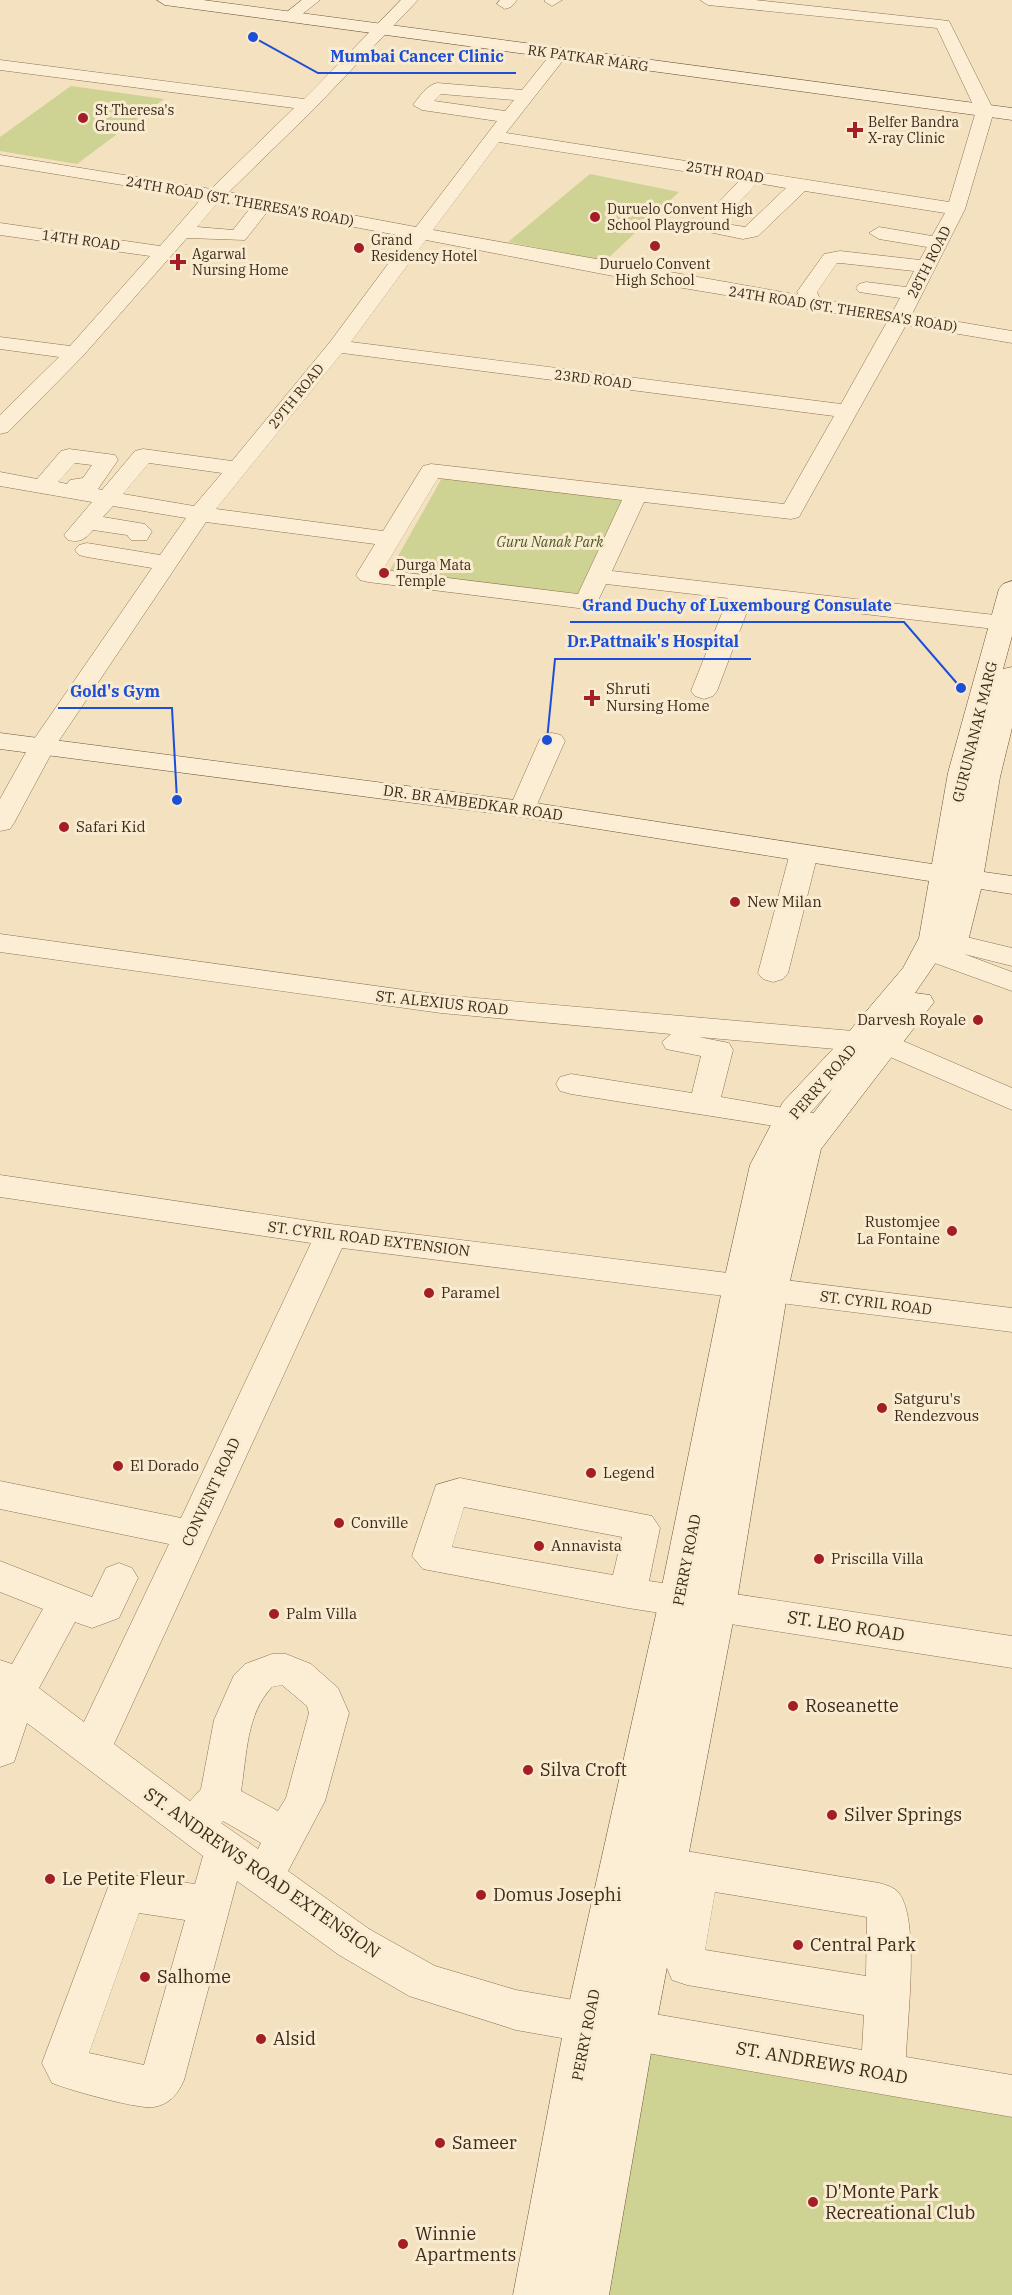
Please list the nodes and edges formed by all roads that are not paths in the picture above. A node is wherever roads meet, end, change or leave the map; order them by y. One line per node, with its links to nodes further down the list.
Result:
1 (165, 0): 6 (main road, RK PATKAR MARG)
2 (410, 0): 12 (street)
3 (708, 0): 5 (street)
4 (310, 1): 7 (street)
5 (733, 1): 9 (street)
6 (198, 2): 7 (main road, RK PATKAR MARG)
7 (288, 8): 12 (main road, RK PATKAR MARG)
8 (953, 8): 11 (street)
9 (856, 15): 10 (street); 13 (street)
10 (889, 18): 11 (street); 14 (street)
11 (943, 24): 21 (street)
12 (380, 30): 15 (main road, RK PATKAR MARG); 20 (street)
13 (841, 34)
14 (911, 36)
15 (560, 54): 19 (street, 29TH ROAD); 21 (main road, RK PATKAR MARG)
16 (0, 65): 20 (street)
17 (451, 72): 19 (street)
18 (502, 76): 19 (street)
19 (531, 90): 23 (street, 29TH ROAD); 23 (street)
20 (308, 105): 33 (street)
21 (985, 111): 22 (main road, RK PATKAR MARG); 35 (street, 28TH ROAD)
22 (1012, 114)
23 (509, 117): 24 (street, 29TH ROAD)
24 (489, 143): 25 (street, 25TH ROAD); 25 (street); 39 (street, 29TH ROAD)
25 (575, 152): 27 (street, 25TH ROAD)
26 (6, 165): 33 (street, 24TH ROAD (ST. THERESA'S ROAD))
27 (753, 177): 28 (street, 25TH ROAD); 30 (street)
28 (776, 180): 29 (street, 25TH ROAD); 31 (street)
29 (812, 188): 32 (street); 35 (street, 25TH ROAD)
30 (739, 191): 31 (street); 32 (street)
31 (761, 195): 32 (street)
32 (785, 199)
33 (213, 200): 34 (street, 24TH ROAD (ST. THERESA'S ROAD)); 38 (street)
34 (262, 206): 38 (street); 39 (street, 24TH ROAD (ST. THERESA'S ROAD))
35 (956, 209): 40 (street, 28TH ROAD)
36 (904, 214): 40 (street)
37 (0, 229): 41 (street, 14TH ROAD)
38 (184, 232): 41 (street)
39 (421, 234): 44 (street, 24TH ROAD (ST. THERESA'S ROAD)); 48 (street, 29TH ROAD)
40 (939, 243): 43 (street, 28TH ROAD)
41 (163, 252): 49 (street)
42 (872, 276): 43 (street); 43 (street); 44 (street); 44 (street)
43 (918, 282): 45 (street, 28TH ROAD)
44 (808, 301): 45 (street, 24TH ROAD (ST. THERESA'S ROAD))
45 (900, 318): 46 (street, 24TH ROAD (ST. THERESA'S ROAD)); 50 (street, 28TH ROAD)
46 (1012, 337)
47 (0, 343): 49 (street)
48 (337, 346): 50 (street, 23RD ROAD); 52 (street, 29TH ROAD)
49 (75, 353): 51 (street)
50 (849, 411): 56 (street, 28TH ROAD)
51 (0, 427)
52 (237, 468): 54 (street); 57 (street, 29TH ROAD)
53 (0, 479): 54 (street)
54 (111, 493): 55 (street); 57 (street); 58 (street)
55 (173, 496)
56 (635, 496): 59 (street); 62 (street)
57 (200, 514): 59 (street); 60 (street, 29TH ROAD)
58 (84, 536): 60 (street); 61 (street)
59 (389, 539): 62 (street)
60 (181, 542): 61 (street, 29TH ROAD)
61 (167, 563): 70 (street, 29TH ROAD)
62 (598, 576): 64 (street)
63 (1012, 589): 65 (main road, GURUNANAK MARG)
64 (742, 593): 65 (street); 67 (street)
65 (1008, 623): 74 (main road, GURUNANAK MARG)
66 (1012, 675): 74 (main road, GURUNANAK MARG)
67 (704, 691)
68 (0, 741): 70 (main road, DR. BR AMBEDKAR ROAD)
69 (552, 741): 71 (street)
70 (44, 745): 71 (main road, DR. BR AMBEDKAR ROAD); 72 (street, 29TH ROAD)
71 (522, 809): 73 (main road, DR. BR AMBEDKAR ROAD)
72 (0, 823)
73 (804, 854): 74 (main road, DR. BR AMBEDKAR ROAD); 79 (street)
74 (957, 877): 75 (main road, DR. BR AMBEDKAR ROAD); 77 (main road, PERRY ROAD)
75 (1011, 883)
76 (0, 943): 81 (street, ST. ALEXIUS ROAD)
77 (941, 948): 78 (street); 80 (street); 82 (main road, PERRY ROAD)
78 (1012, 957)
79 (773, 973)
80 (1012, 982)
81 (600, 1026): 82 (street, ST. ALEXIUS ROAD); 85 (street)
82 (873, 1043): 84 (street, ST. ALEXIUS ROAD); 86 (main road, PERRY ROAD)
83 (571, 1084): 85 (street)
84 (1012, 1100)
85 (704, 1105): 86 (street)
86 (807, 1120): 89 (main road, PERRY ROAD)
87 (0, 1186): 88 (street, ST. CYRIL ROAD EXTENSION)
88 (331, 1235): 89 (street, ST. CYRIL ROAD EXTENSION); 92 (street, CONVENT ROAD)
89 (755, 1287): 90 (street, ST. CYRIL ROAD); 97 (main road, PERRY ROAD)
90 (1012, 1320)
91 (0, 1495): 92 (street)
92 (192, 1534): 101 (street, CONVENT ROAD)
93 (0, 1576): 96 (street)
94 (119, 1578): 96 (street)
95 (628, 1593): 95 (street, ST. LEO ROAD); 97 (street, ST. LEO ROAD)
96 (66, 1603): 99 (street)
97 (698, 1603): 98 (street, ST. LEO ROAD); 104 (main road, PERRY ROAD); 105 (main road, PERRY ROAD)
98 (1012, 1652)
99 (8, 1685): 100 (street); 101 (street, ST. ANDREWS ROAD EXTENSION)
100 (0, 1750)
101 (91, 1750): 102 (street, ST. ANDREWS ROAD EXTENSION)
102 (212, 1824): 103 (street); 103 (street); 106 (street, ST. ANDREWS ROAD EXTENSION); 107 (street)
103 (286, 1836): 106 (street)
104 (623, 1859): 105 (street); 109 (main road, PERRY ROAD)
105 (681, 1868): 108 (street); 108 (street); 109 (main road, PERRY ROAD)
106 (264, 1876): 109 (street, ST. ANDREWS ROAD EXTENSION)
107 (210, 1905): 107 (street)
108 (886, 1999): 110 (street)
109 (610, 2026): 110 (street, ST. ANDREWS ROAD); 112 (main road, PERRY ROAD); 113 (main road, PERRY ROAD)
110 (883, 2074): 111 (street, ST. ANDREWS ROAD)
111 (1012, 2096)
112 (537, 2295)
113 (584, 2295)

